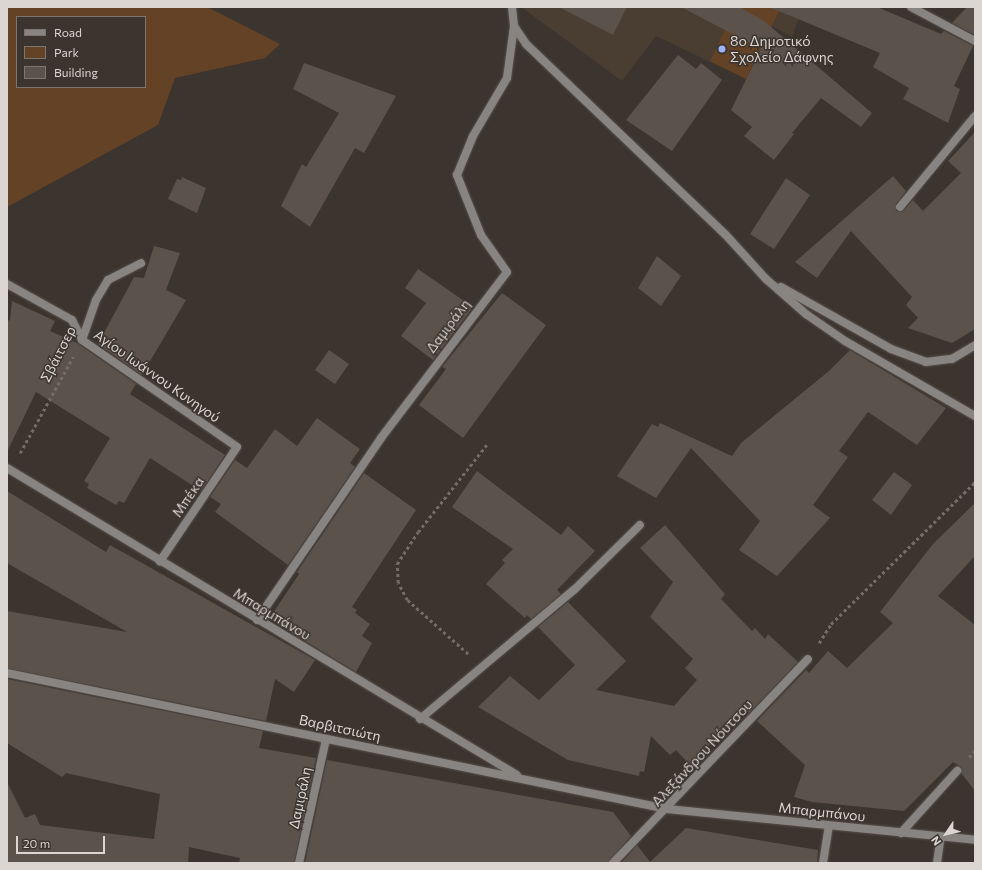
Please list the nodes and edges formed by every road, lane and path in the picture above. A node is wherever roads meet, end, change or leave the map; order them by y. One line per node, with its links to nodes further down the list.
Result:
1 (512, 7): 3 (street)
2 (911, 7): 4 (street)
3 (514, 26): 8 (street); 19 (street, Δαμιράλη)
4 (975, 41)
5 (975, 116): 6 (street)
6 (900, 207)
7 (141, 264): 10 (street, Σβάιτσερ)
8 (766, 279): 11 (street); 12 (street)
9 (7, 284): 10 (street, Αγίου Ιωάννου Κυνηγού)
10 (82, 340): 14 (street, Αγίου Ιωάννου Κυνηγού); 15 (path, Σβάιτσερ)
11 (975, 345)
12 (975, 416)
13 (488, 443): 21 (path)
14 (237, 447): 18 (street, Μπέκα)
15 (9, 469): 18 (street, Μπαρμπάνου)
16 (975, 482): 20 (path)
17 (640, 525): 21 (street)
18 (160, 561): 19 (street, Μπαρμπάνου)
19 (257, 620): 23 (street, Μπαρμπάνου)
20 (808, 659): 27 (street, Αλεξάνδρου Νόυτσου)
21 (482, 666): 23 (street)
22 (7, 673): 24 (street, Βαρβιτσιώτη)
23 (420, 719): 26 (street, Μπαρμπάνου)
24 (326, 739): 26 (street, Βαρβιτσιώτη); 32 (street, Δαμιράλη)
25 (957, 771): 29 (street)
26 (524, 779): 27 (street, Βαρβιτσιώτη)
27 (667, 809): 28 (street, Μπαρμπάνου); 33 (street, Αλεξάνδρου Νόυτσου)
28 (829, 827): 29 (street, Μπαρμπάνου); 34 (street)
29 (901, 833): 30 (street, Μπαρμπάνου)
30 (941, 836): 31 (street, Μπαρμπάνου); 35 (street)
31 (975, 840)
32 (299, 863)
33 (613, 863)
34 (823, 863)
35 (937, 863)

